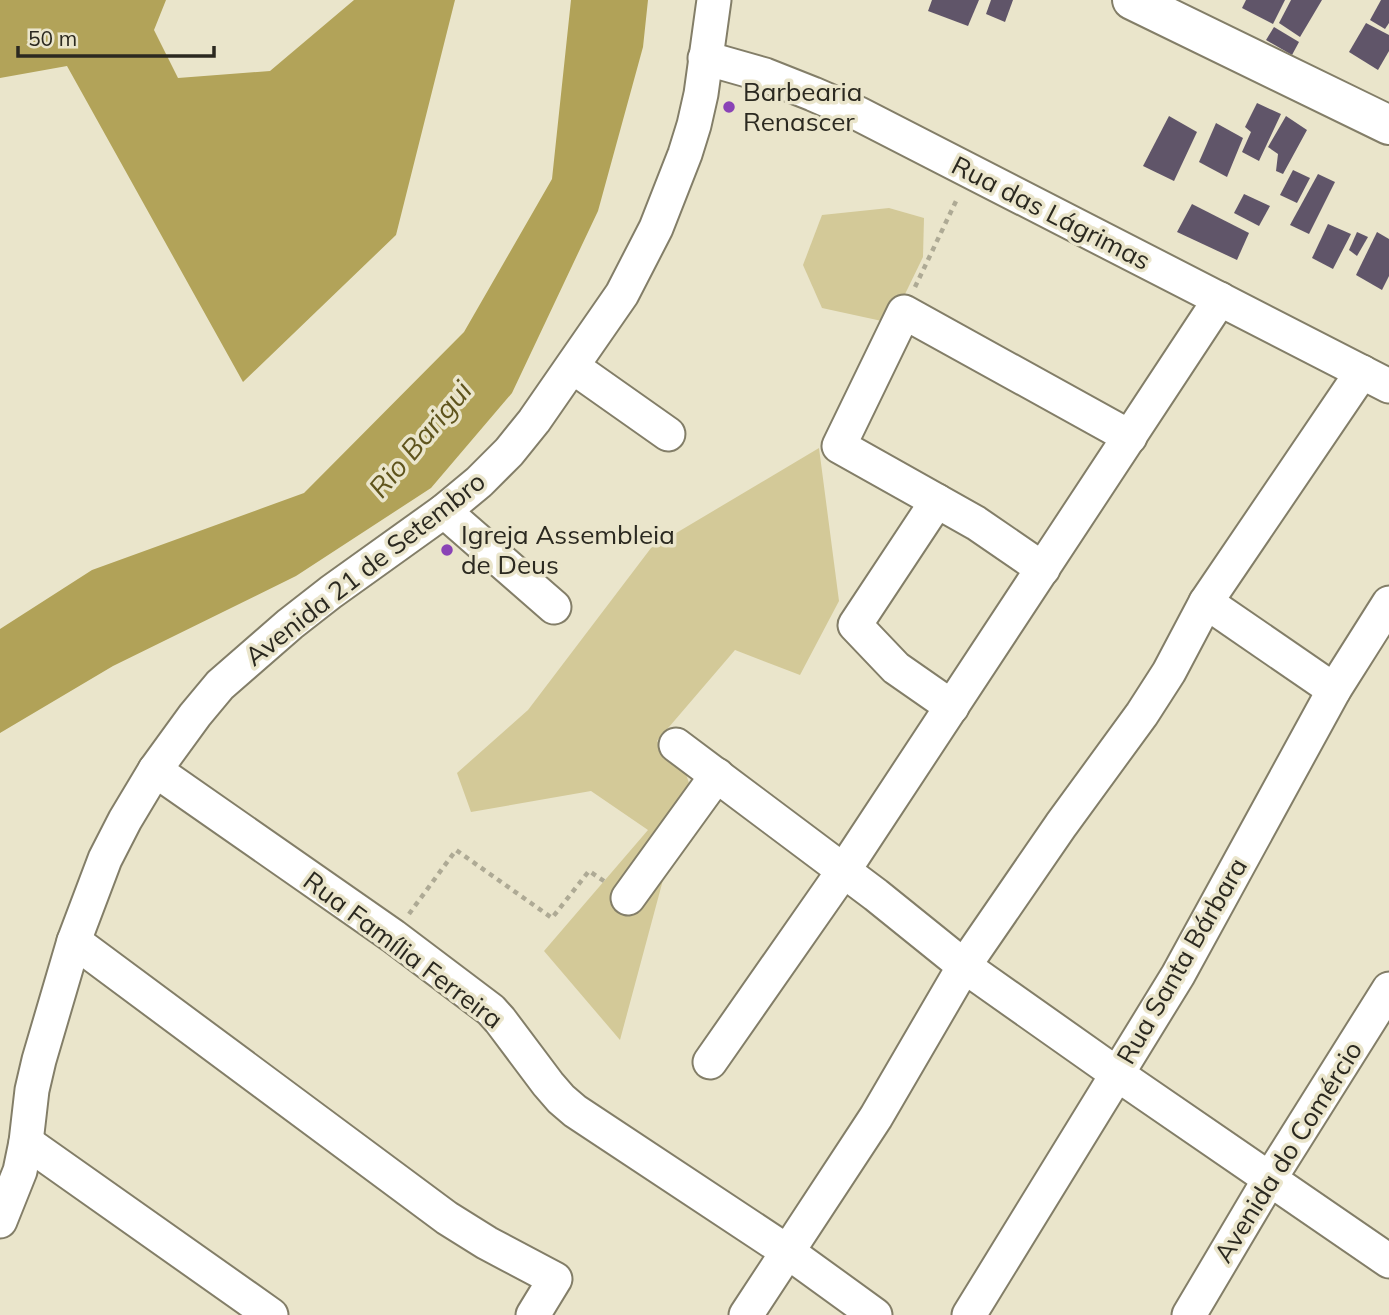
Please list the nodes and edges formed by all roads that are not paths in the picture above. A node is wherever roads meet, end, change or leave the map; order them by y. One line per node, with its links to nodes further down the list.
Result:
1 (714, 0): 3 (street, Avenida 21 de Setembro)
2 (1132, 0): 4 (main road)
3 (705, 58): 5 (street, Rua das Lágrimas); 6 (street, Avenida 21 de Setembro)
4 (1389, 125)
5 (1220, 299): 7 (street, Rua das Lágrimas); 9 (street)
6 (573, 367): 8 (street); 11 (street, Avenida 21 de Setembro)
7 (1375, 379): 13 (street)
8 (668, 433)
9 (1130, 437): 10 (street); 12 (street)
10 (937, 501): 12 (street); 17 (street)
11 (444, 512): 15 (street); 19 (street, Avenida 21 de Setembro)
12 (1044, 569): 17 (street)
13 (1206, 602): 16 (street); 24 (street)
14 (1389, 603): 16 (street, Rua Santa Bárbara)
15 (554, 607)
16 (1334, 690): 27 (street, Rua Santa Bárbara)
17 (952, 708): 21 (street)
18 (676, 745): 20 (street)
19 (155, 770): 23 (street, Avenida 21 de Setembro); 31 (street, Rua Família Ferreira)
20 (717, 775): 21 (street); 22 (street)
21 (844, 870): 24 (street); 26 (street)
22 (628, 898)
23 (74, 941): 28 (street, Avenida 21 de Setembro); 34 (street)
24 (964, 966): 27 (street); 31 (street)
25 (1389, 989): 29 (street, Avenida do Comércio)
26 (710, 1062)
27 (1117, 1074): 29 (street); 37 (street, Rua Santa Bárbara)
28 (26, 1142): 30 (street, Avenida 21 de Setembro); 33 (street)
29 (1269, 1180): 32 (street); 38 (street, Avenida do Comércio)
30 (0, 1221)
31 (788, 1252): 35 (street); 36 (street, Rua Família Ferreira)
32 (1389, 1261)
33 (271, 1315)
34 (533, 1315)
35 (746, 1315)
36 (875, 1315)
37 (969, 1315)
38 (1189, 1315)

